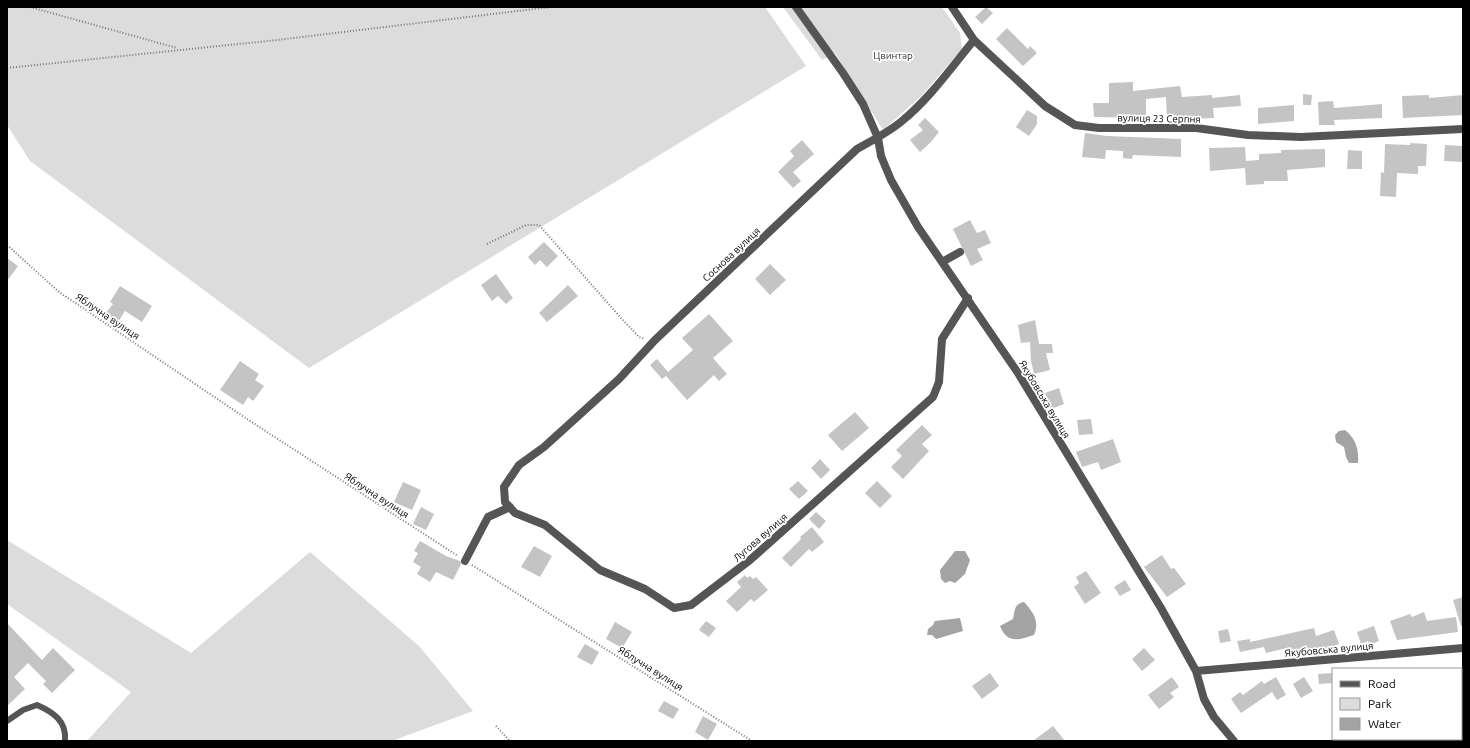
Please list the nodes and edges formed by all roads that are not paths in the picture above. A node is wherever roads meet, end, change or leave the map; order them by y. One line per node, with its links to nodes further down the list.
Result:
1 (796, 7): 5 (street, Якубовська вулиця)
2 (952, 7): 3 (street, вулиця 23 Серпня)
3 (974, 40): 4 (street, вулиця 23 Серпня); 5 (street, Соснова вулиця)
4 (1463, 129)
5 (878, 138): 7 (street, Якубовська вулиця); 9 (street, Соснова вулиця)
6 (960, 252): 7 (street)
7 (942, 262): 8 (street, Якубовська вулиця)
8 (968, 298): 9 (street, Лугова вулиця); 12 (street, Якубовська вулиця)
9 (510, 507): 10 (street)
10 (465, 560)
11 (1463, 648): 12 (street, Якубовська вулиця)
12 (1196, 671): 15 (street, Якубовська вулиця)
13 (7, 721): 14 (lane)
14 (65, 741)
15 (1234, 741)

